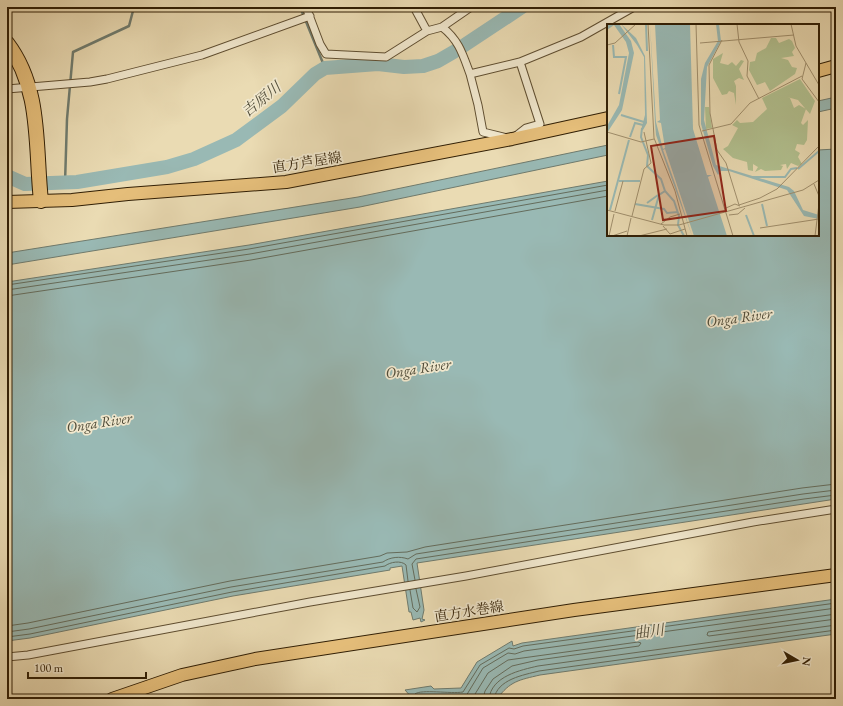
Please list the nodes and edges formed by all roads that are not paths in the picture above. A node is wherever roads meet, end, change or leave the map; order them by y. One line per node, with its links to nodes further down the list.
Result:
1 (306, 7): 5 (street)
2 (414, 7): 7 (street)
3 (471, 7): 6 (street)
4 (634, 7): 9 (street)
5 (310, 16): 7 (street); 13 (street)
6 (442, 27): 7 (street); 12 (street)
7 (427, 31)
8 (7, 43): 13 (highway)
9 (520, 62): 12 (street); 16 (street)
10 (836, 66): 11 (main road)
11 (819, 71)
12 (470, 74): 16 (street)
13 (30, 86): 14 (street); 17 (highway)
14 (7, 88)
15 (607, 118): 16 (main road, 直方芦屋線)
16 (512, 139): 17 (main road, 直方芦屋線)
17 (40, 198): 18 (main road, 直方芦屋線)
18 (7, 202)
19 (836, 509): 21 (street)
20 (836, 575): 22 (main road, 直方水巻線)
21 (7, 657)
22 (112, 699)

